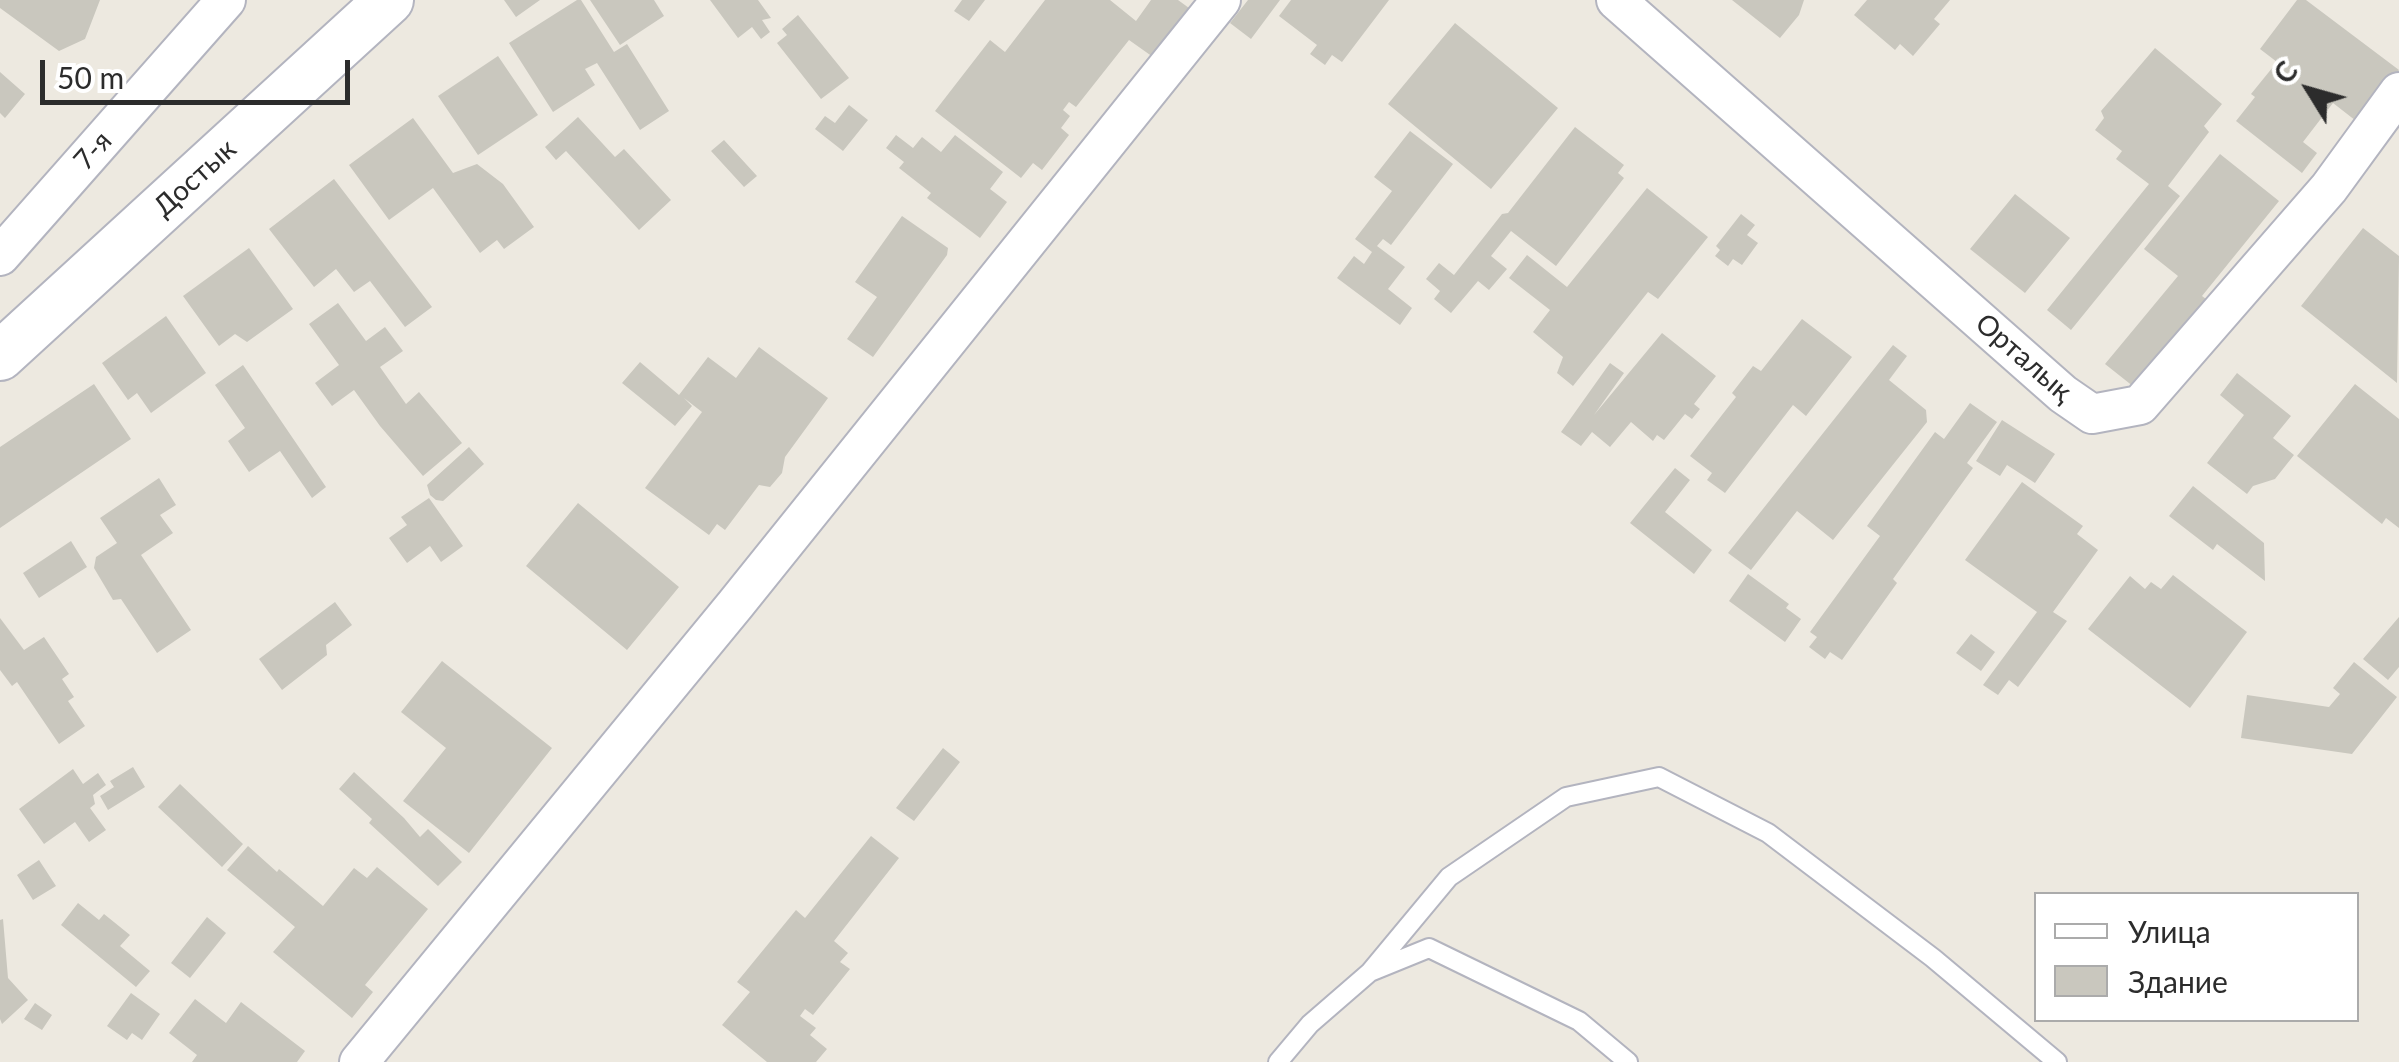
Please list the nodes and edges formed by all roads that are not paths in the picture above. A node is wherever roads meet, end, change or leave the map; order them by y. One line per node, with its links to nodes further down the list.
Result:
1 (226, 0): 6 (street, 7-я)
2 (389, 0): 7 (street, Достык)
3 (1221, 0): 9 (street)
4 (1616, 0): 5 (street, Орталық)
5 (2399, 92)
6 (0, 256)
7 (0, 356)
8 (1370, 972): 10 (lane); 11 (lane); 12 (lane)
9 (359, 1062)
10 (1278, 1062)
11 (1628, 1062)
12 (2057, 1062)

